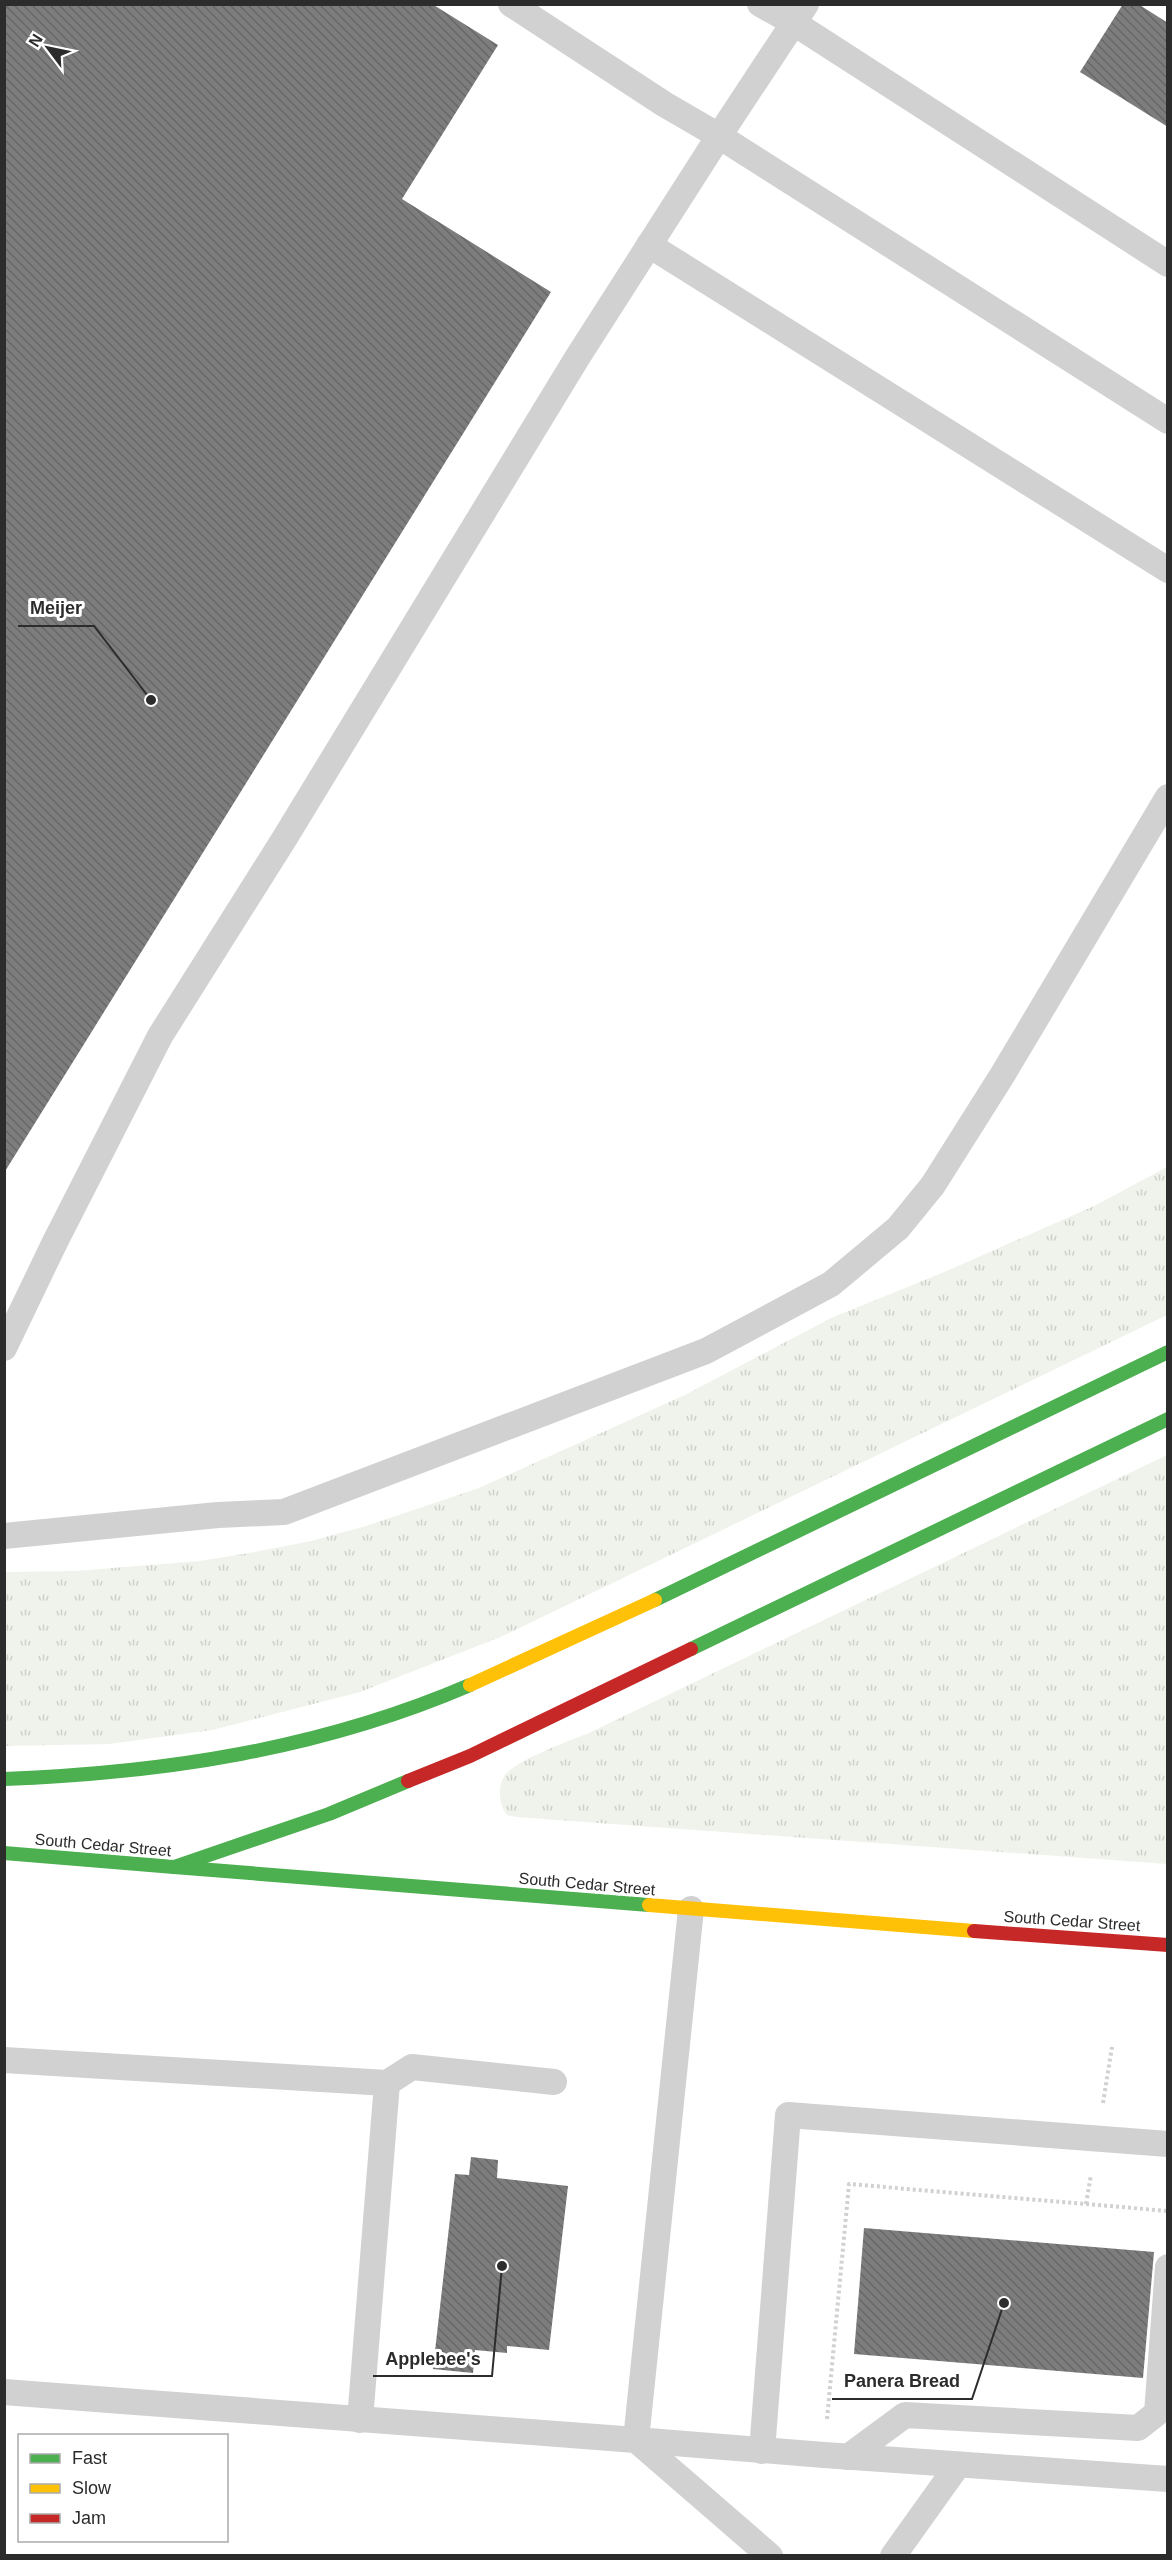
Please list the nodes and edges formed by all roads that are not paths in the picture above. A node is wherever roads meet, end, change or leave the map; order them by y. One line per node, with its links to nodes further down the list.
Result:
1 (511, 4): 4 (lane)
2 (760, 4): 3 (lane)
3 (800, 14): 4 (lane); 6 (lane)
4 (719, 136): 5 (lane); 7 (lane)
5 (649, 244): 8 (lane); 10 (lane)
6 (1167, 264)
7 (1167, 421)
8 (1167, 570)
9 (1167, 797): 13 (lane)
10 (5, 1345)
11 (1167, 1352): 14 (main road)
12 (1167, 1419): 16 (main road)
13 (4, 1536)
14 (4, 1779)
15 (4, 1853): 16 (main road, South Cedar Street)
16 (174, 1867): 17 (main road, South Cedar Street)
17 (691, 1909): 18 (main road, South Cedar Street); 26 (lane)
18 (1167, 1945)
19 (4, 2060): 21 (lane)
20 (554, 2082): 21 (lane)
21 (387, 2083): 25 (lane)
22 (1167, 2144): 27 (lane)
23 (1167, 2267): 28 (lane)
24 (4, 2392): 25 (lane)
25 (360, 2420): 26 (lane)
26 (636, 2440): 27 (lane); 31 (lane)
27 (762, 2451): 28 (lane)
28 (836, 2456): 29 (lane)
29 (958, 2465): 30 (lane); 32 (lane)
30 (1167, 2479)
31 (770, 2556)
32 (893, 2556)

